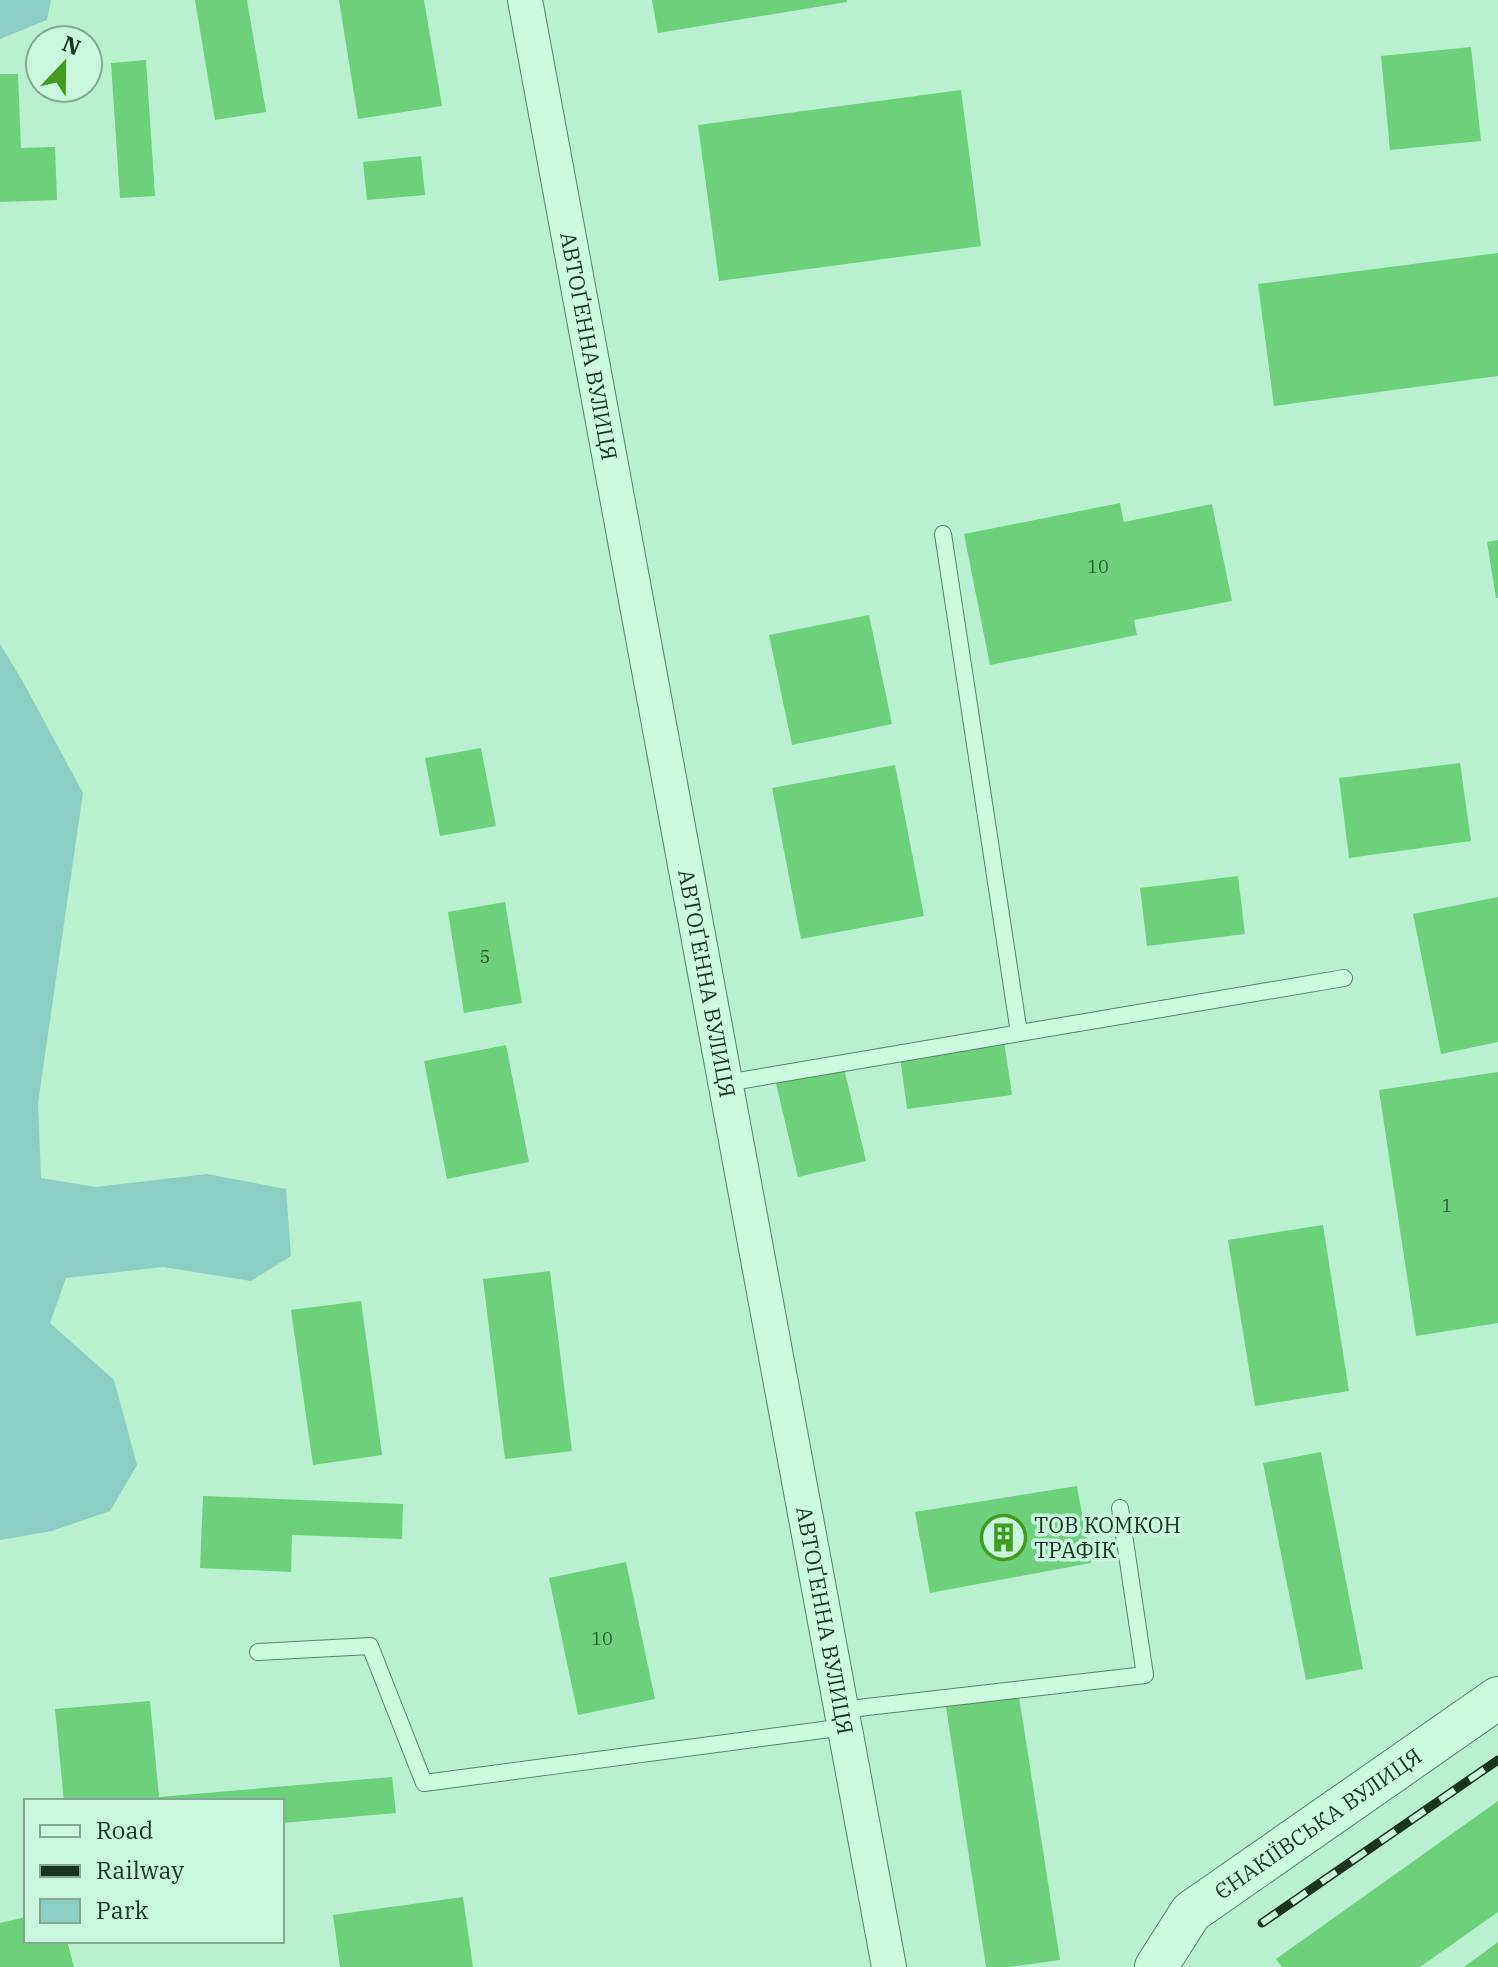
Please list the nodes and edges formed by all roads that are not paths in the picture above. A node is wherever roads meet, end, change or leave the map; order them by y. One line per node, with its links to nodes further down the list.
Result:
1 (525, 0): 5 (street, АВТОҐЕННА ВУЛИЦЯ)
2 (943, 534): 4 (lane)
3 (1344, 978): 4 (lane)
4 (1019, 1033): 5 (lane)
5 (726, 1083): 9 (street, АВТОҐЕННА ВУЛИЦЯ)
6 (1120, 1508): 9 (lane)
7 (258, 1652): 9 (lane)
8 (1498, 1698): 11 (street, ЄНАКІЇВСЬКА ВУЛИЦЯ)
9 (843, 1718): 10 (street, АВТОҐЕННА ВУЛИЦЯ)
10 (889, 1967)
11 (1156, 1967)

